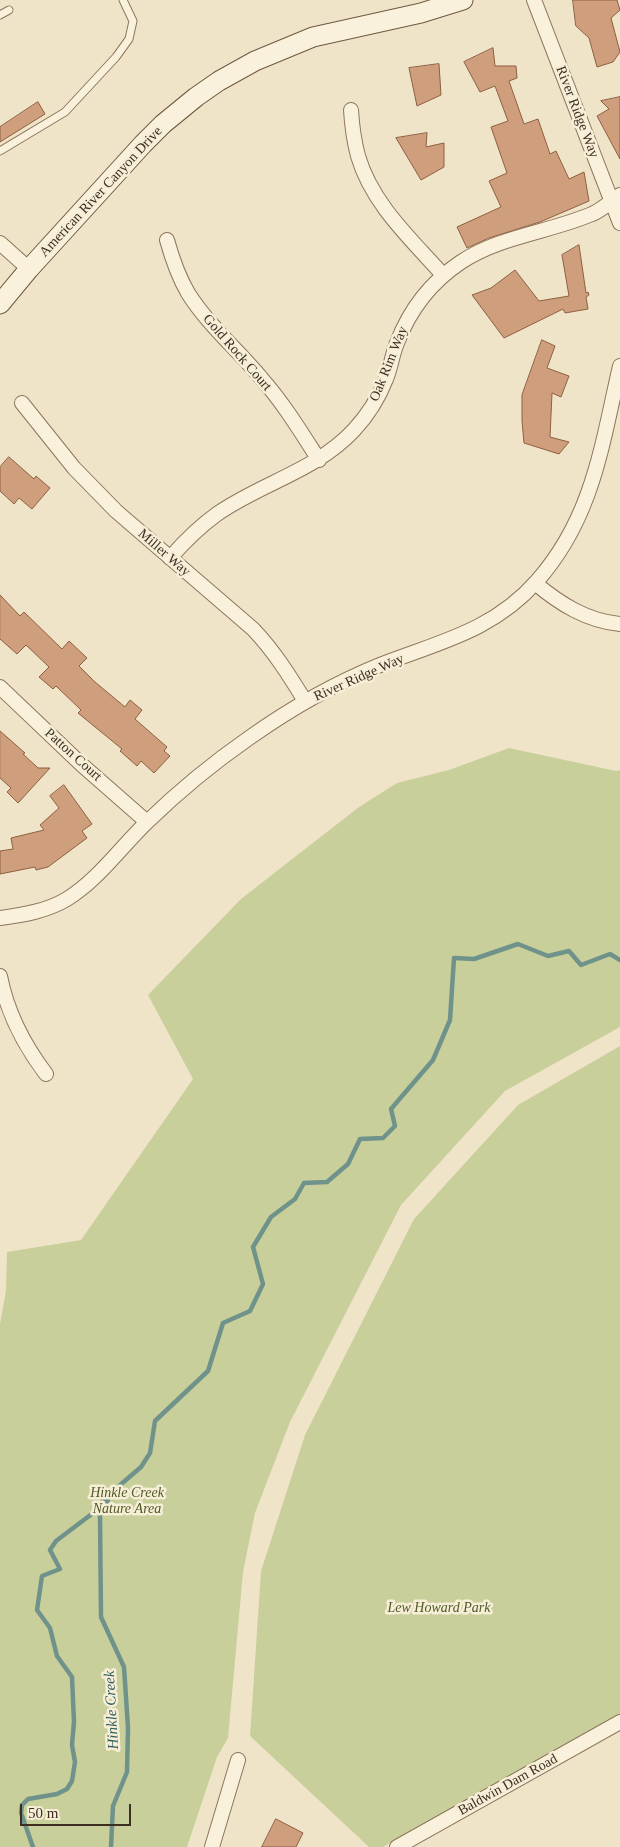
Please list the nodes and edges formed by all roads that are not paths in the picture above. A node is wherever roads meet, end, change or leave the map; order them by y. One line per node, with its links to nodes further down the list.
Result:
1 (123, 0): 7 (lane)
2 (463, 0): 12 (main road, American River Canyon Drive)
3 (534, 0): 8 (street, River Ridge Way)
4 (9, 10): 5 (lane)
5 (0, 15)
6 (351, 110): 13 (street)
7 (0, 151)
8 (616, 198): 9 (street, River Ridge Way); 13 (street, Oak Rim Way)
9 (620, 223)
10 (167, 240): 17 (street, Gold Rock Court)
11 (0, 244): 12 (street)
12 (29, 269): 14 (main road, American River Canyon Drive)
13 (443, 275): 17 (street, Oak Rim Way)
14 (0, 304)
15 (620, 366): 19 (street, River Ridge Way)
16 (22, 403): 18 (street, Miller Way)
17 (319, 460): 18 (street, Oak Rim Way)
18 (170, 558): 22 (street, Miller Way)
19 (535, 583): 20 (street); 22 (street, River Ridge Way)
20 (620, 624)
21 (0, 687): 23 (street, Patton Court)
22 (305, 701): 23 (street, River Ridge Way)
23 (147, 822): 24 (street, River Ridge Way)
24 (0, 918)
25 (0, 976): 26 (street)
26 (46, 1074)
27 (620, 1722): 30 (street, Baldwin Dam Road)
28 (238, 1760): 29 (street)
29 (212, 1847)
30 (397, 1847)

